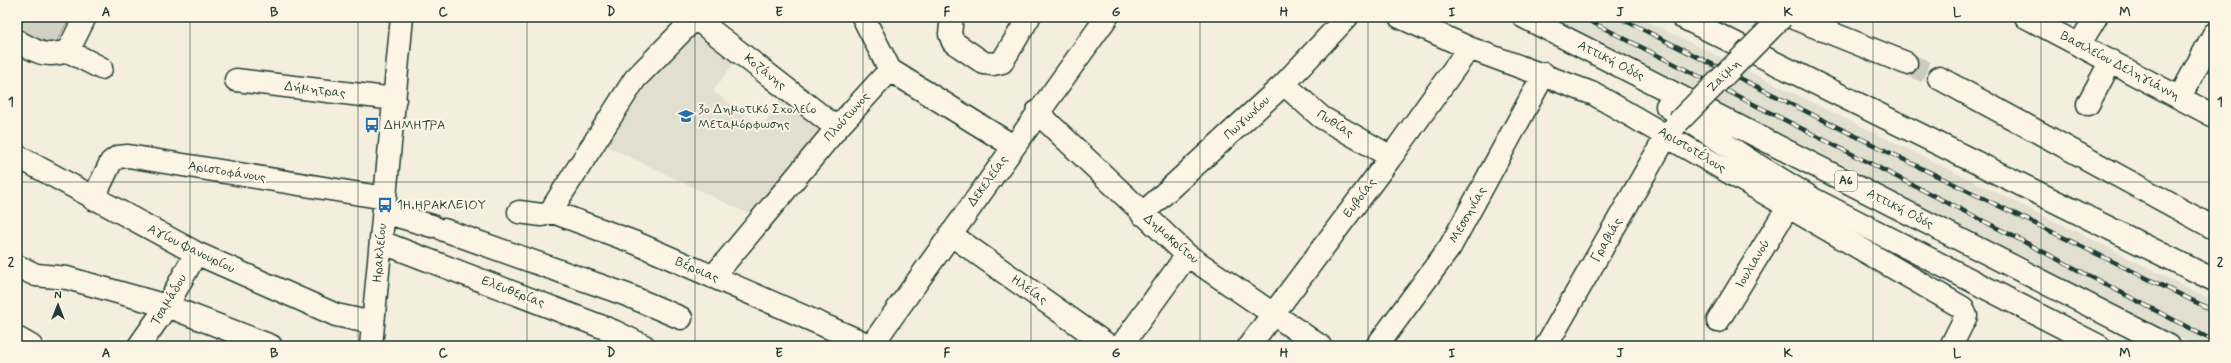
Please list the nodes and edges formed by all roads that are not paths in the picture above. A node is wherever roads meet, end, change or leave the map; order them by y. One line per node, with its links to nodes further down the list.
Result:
1 (85, 17): 21 (main road)
2 (402, 17): 31 (main road, Ηρακλείου)
3 (863, 17): 25 (main road)
4 (952, 17): 5 (main road)
5 (1030, 17)
6 (1107, 17): 33 (main road, Δεκελείας)
7 (1347, 17): 29 (main road, Πωγωνίου)
8 (1400, 17): 20 (main road, Αριστοτέλους)
9 (1508, 17): 74 (main road)
10 (1524, 17): 75 (main road, Αττική Οδός / Α6)
11 (1682, 17): 54 (main road)
12 (1782, 17): 36 (main road, Ζαϊμη, bridge)
13 (1791, 17): 23 (main road)
14 (2026, 17): 19 (main road, Βασιλείου Δεληγιάννη)
15 (2096, 17): 19 (main road)
16 (695, 18): 35 (main road, Κοζάνης); 44 (main road)
17 (2214, 34): 30 (main road)
18 (17, 41): 21 (main road)
19 (2080, 45): 22 (main road, Βασιλείου Δεληγιάννη)
20 (1469, 48): 26 (main road, Αριστοτέλους); 39 (main road, Ευβοίας)
21 (68, 51): 24 (main road)
22 (2111, 61): 30 (main road, Βασιλείου Δεληγιάννη); 32 (main road)
23 (1906, 63)
24 (101, 68)
25 (890, 70): 35 (main road, Πλούτωνος); 37 (main road)
26 (1544, 74): 36 (main road, Αριστοτέλους); 71 (main road, Μεσσηνίας)
27 (1939, 78): 46 (main road)
28 (236, 80): 31 (main road, Δήμητρας)
29 (1284, 84): 39 (main road, Πυθίας); 45 (main road, Πωγωνίου)
30 (2180, 98): 34 (main road, Βασιλείου Δεληγιάννη)
31 (395, 99): 41 (main road, Ηρακλείου)
32 (2088, 104)
33 (1037, 112): 37 (main road, Δεκελείας); 45 (main road, Δημοκρίτου)
34 (2214, 116)
35 (837, 128): 53 (main road, Πλούτωνος)
36 (1673, 128): 42 (main road, Αριστοτέλους); 72 (main road, Γραβιάς)
37 (1013, 146): 47 (main road, Δεκελείας)
38 (17, 156): 40 (main road, Αγίου Φανουρίου)
39 (1391, 157): 57 (main road, Ευβοίας)
40 (93, 198): 41 (main road, Αριστοφάνους); 49 (main road, Αγίου Φανουρίου)
41 (385, 205): 48 (main road, Ηρακλείου); 51 (main road, Αριστοφάνους)
42 (1788, 207): 59 (main road, Ιουλιανού); 73 (main road, Αριστοτέλους)
43 (519, 212): 44 (main road, Βέροιας)
44 (553, 212): 53 (main road, Βέροιας)
45 (1142, 214): 50 (main road, Δημοκρίτου)
46 (2214, 228)
47 (950, 234): 66 (main road, Δεκελείας); 67 (main road, Ηλείας)
48 (381, 242): 55 (main road, Ελευθερίας); 61 (main road, Ηρακλείου)
49 (196, 253): 56 (main road, Τσαμάδου); 61 (main road, Αγίου Φανουρίου)
50 (1187, 255): 57 (main road, Δημοκρίτου); 68 (main road)
51 (524, 259): 55 (main road); 58 (main road, Αριστοφάνους)
52 (26, 270): 56 (main road)
53 (714, 277): 66 (main road, Βέροιας)
54 (2214, 280)
55 (511, 291): 65 (main road, Ελευθερίας)
56 (167, 306): 63 (main road, Τσαμάδου); 64 (main road)
57 (1273, 314): 69 (main road, Ευβοίας); 70 (main road, Δημοκρίτου)
58 (681, 318)
59 (1718, 321)
60 (17, 338): 62 (main road)
61 (374, 339)
62 (31, 346)
63 (139, 346)
64 (270, 346)
65 (644, 346)
66 (871, 346)
67 (1109, 346)
68 (1121, 346)
69 (1249, 346)
70 (1320, 346)
71 (1377, 346)
72 (1546, 346)
73 (1951, 346)
74 (2099, 346)
75 (2168, 346)

